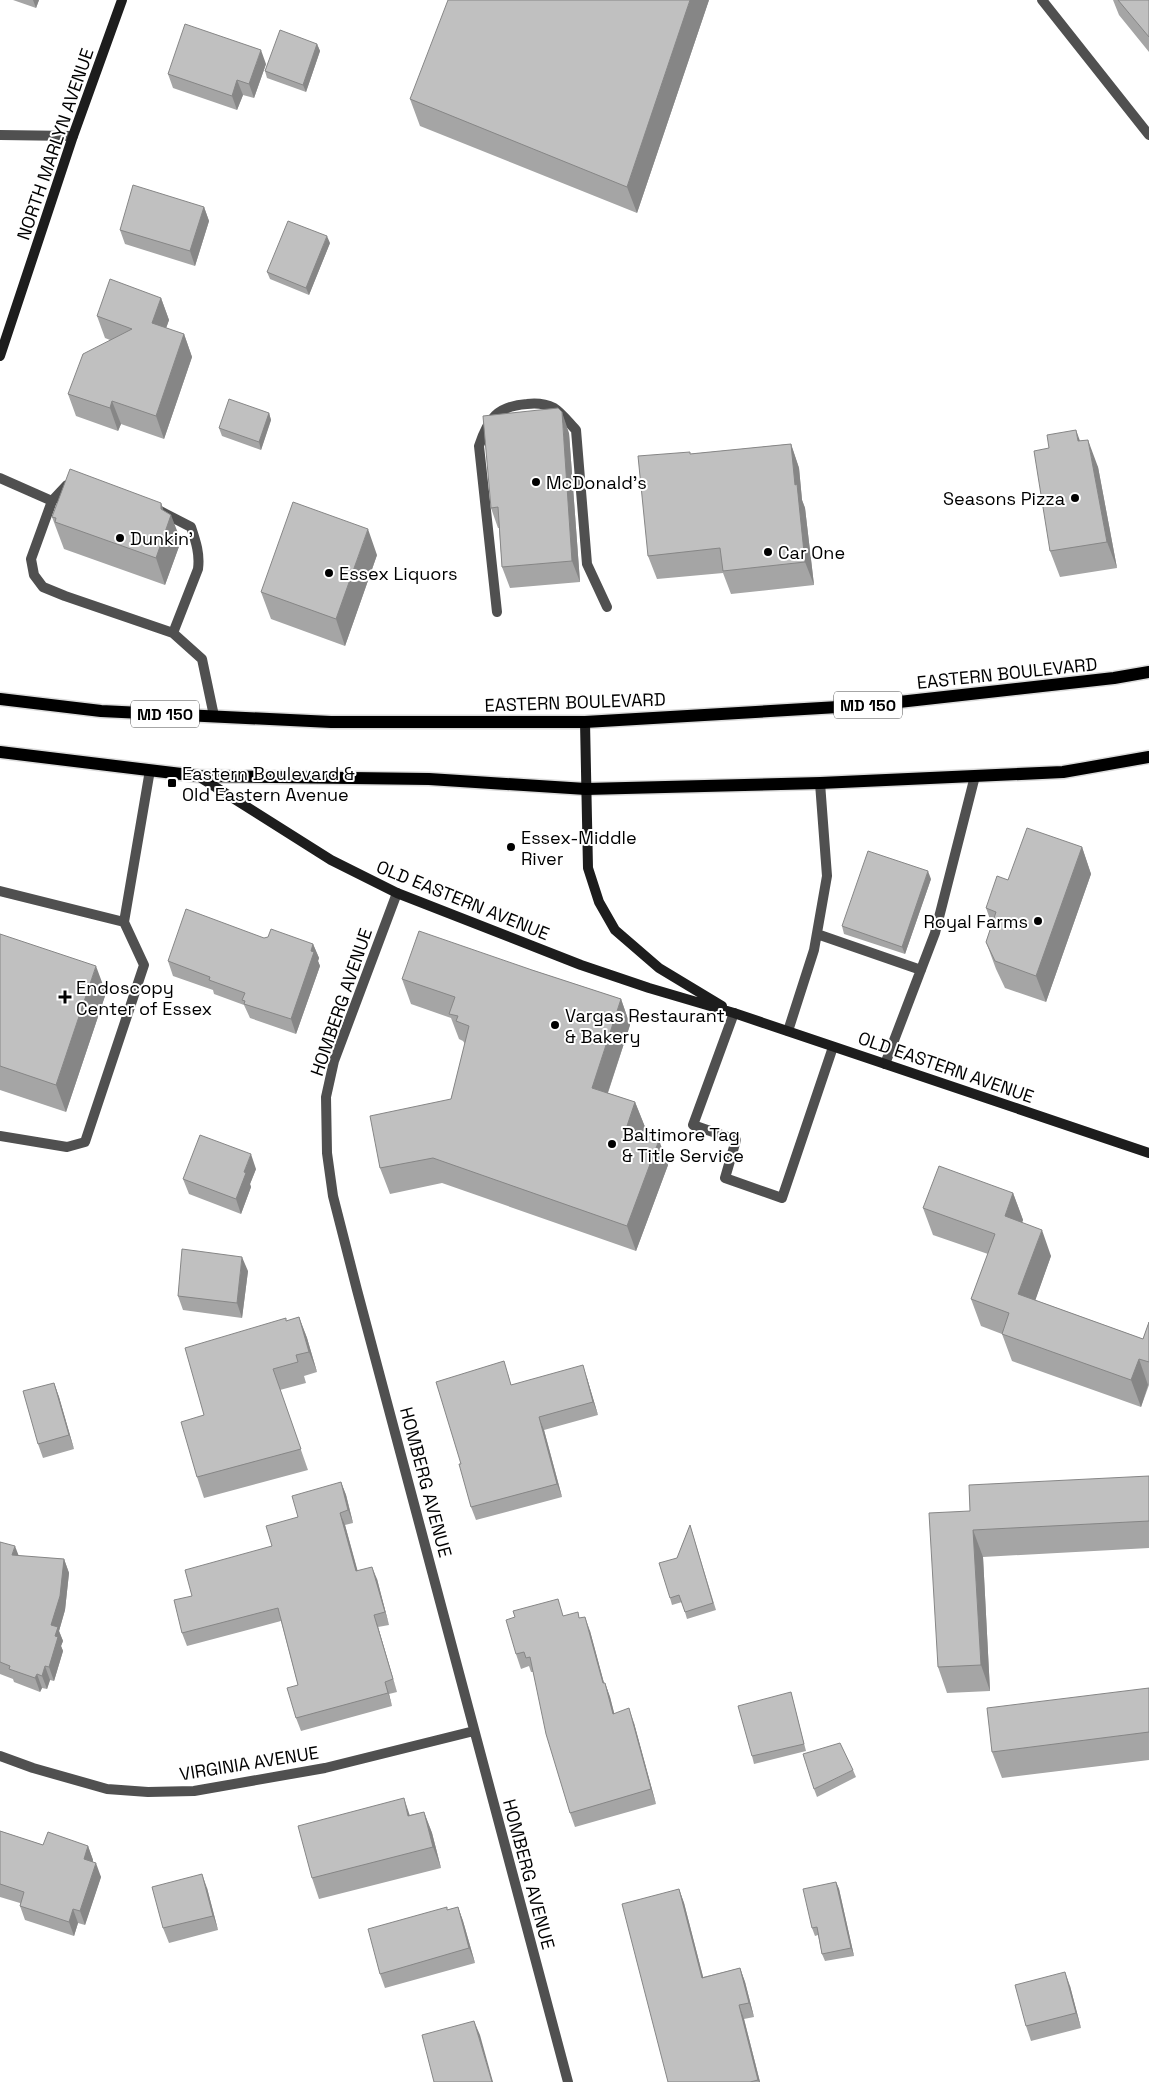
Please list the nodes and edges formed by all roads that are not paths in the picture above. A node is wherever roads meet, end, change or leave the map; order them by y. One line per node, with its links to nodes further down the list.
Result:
1 (122, 0): 5 (street, NORTH MARLYN AVENUE)
2 (1042, 0): 4 (street)
3 (0, 135): 5 (street)
4 (1149, 135)
5 (73, 136): 6 (street, NORTH MARLYN AVENUE)
6 (0, 356)
7 (0, 478): 9 (street)
8 (85, 483): 9 (street)
9 (52, 501): 13 (street)
10 (154, 508): 13 (street)
11 (607, 607): 12 (street)
12 (497, 612)
13 (174, 633): 16 (street)
14 (1149, 672): 17 (main road, EASTERN BOULEVARD / MD 150)
15 (0, 699): 16 (main road, EASTERN BOULEVARD / MD 150)
16 (214, 716): 17 (main road, EASTERN BOULEVARD / MD 150)
17 (585, 722): 24 (street, OLD EASTERN AVENUE)
18 (0, 752): 20 (main road)
19 (1149, 757): 22 (main road)
20 (150, 770): 21 (main road); 27 (street)
21 (198, 776): 24 (main road); 26 (street, OLD EASTERN AVENUE)
22 (975, 776): 23 (main road); 29 (street)
23 (820, 783): 24 (main road); 28 (street)
24 (586, 789): 30 (street, OLD EASTERN AVENUE)
25 (0, 891): 27 (street)
26 (397, 893): 30 (street, OLD EASTERN AVENUE); 36 (street, HOMBERG AVENUE)
27 (124, 922): 34 (street)
28 (817, 934): 29 (street); 31 (street)
29 (921, 970): 33 (street)
30 (734, 1013): 31 (street, OLD EASTERN AVENUE); 32 (street)
31 (788, 1031): 32 (street, OLD EASTERN AVENUE)
32 (833, 1047): 33 (street, OLD EASTERN AVENUE)
33 (885, 1064): 35 (street, OLD EASTERN AVENUE)
34 (0, 1136)
35 (1149, 1153)
36 (474, 1731): 37 (street, VIRGINIA AVENUE); 38 (street, HOMBERG AVENUE)
37 (0, 1756)
38 (568, 2082)

